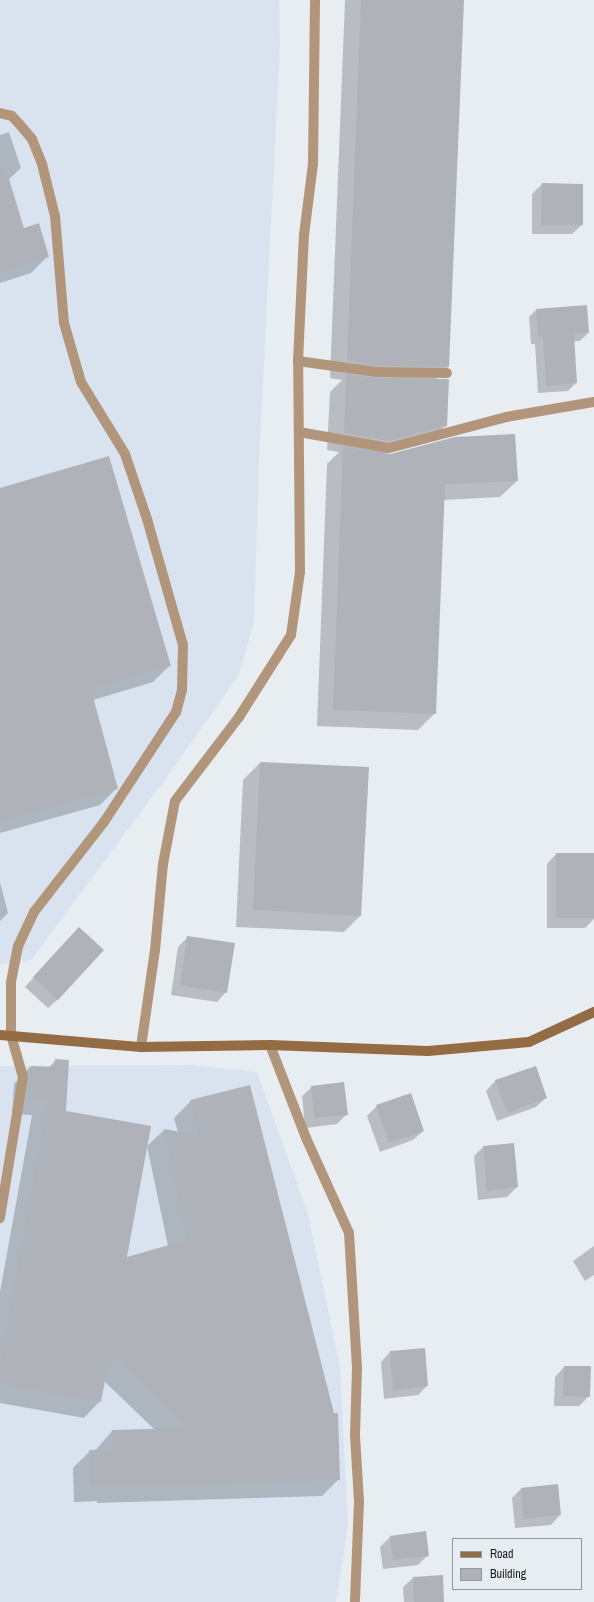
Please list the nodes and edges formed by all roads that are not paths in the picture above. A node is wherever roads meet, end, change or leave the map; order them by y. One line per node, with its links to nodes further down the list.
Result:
1 (316, 0): 3 (street)
2 (0, 113): 9 (street)
3 (298, 361): 4 (street); 6 (street)
4 (447, 373)
5 (594, 402): 6 (street)
6 (299, 432): 11 (street)
7 (594, 1012): 10 (main road)
8 (0, 1035): 9 (main road)
9 (11, 1035): 11 (main road); 12 (street)
10 (270, 1045): 11 (main road); 13 (street)
11 (141, 1047)
12 (0, 1218)
13 (355, 1602)

